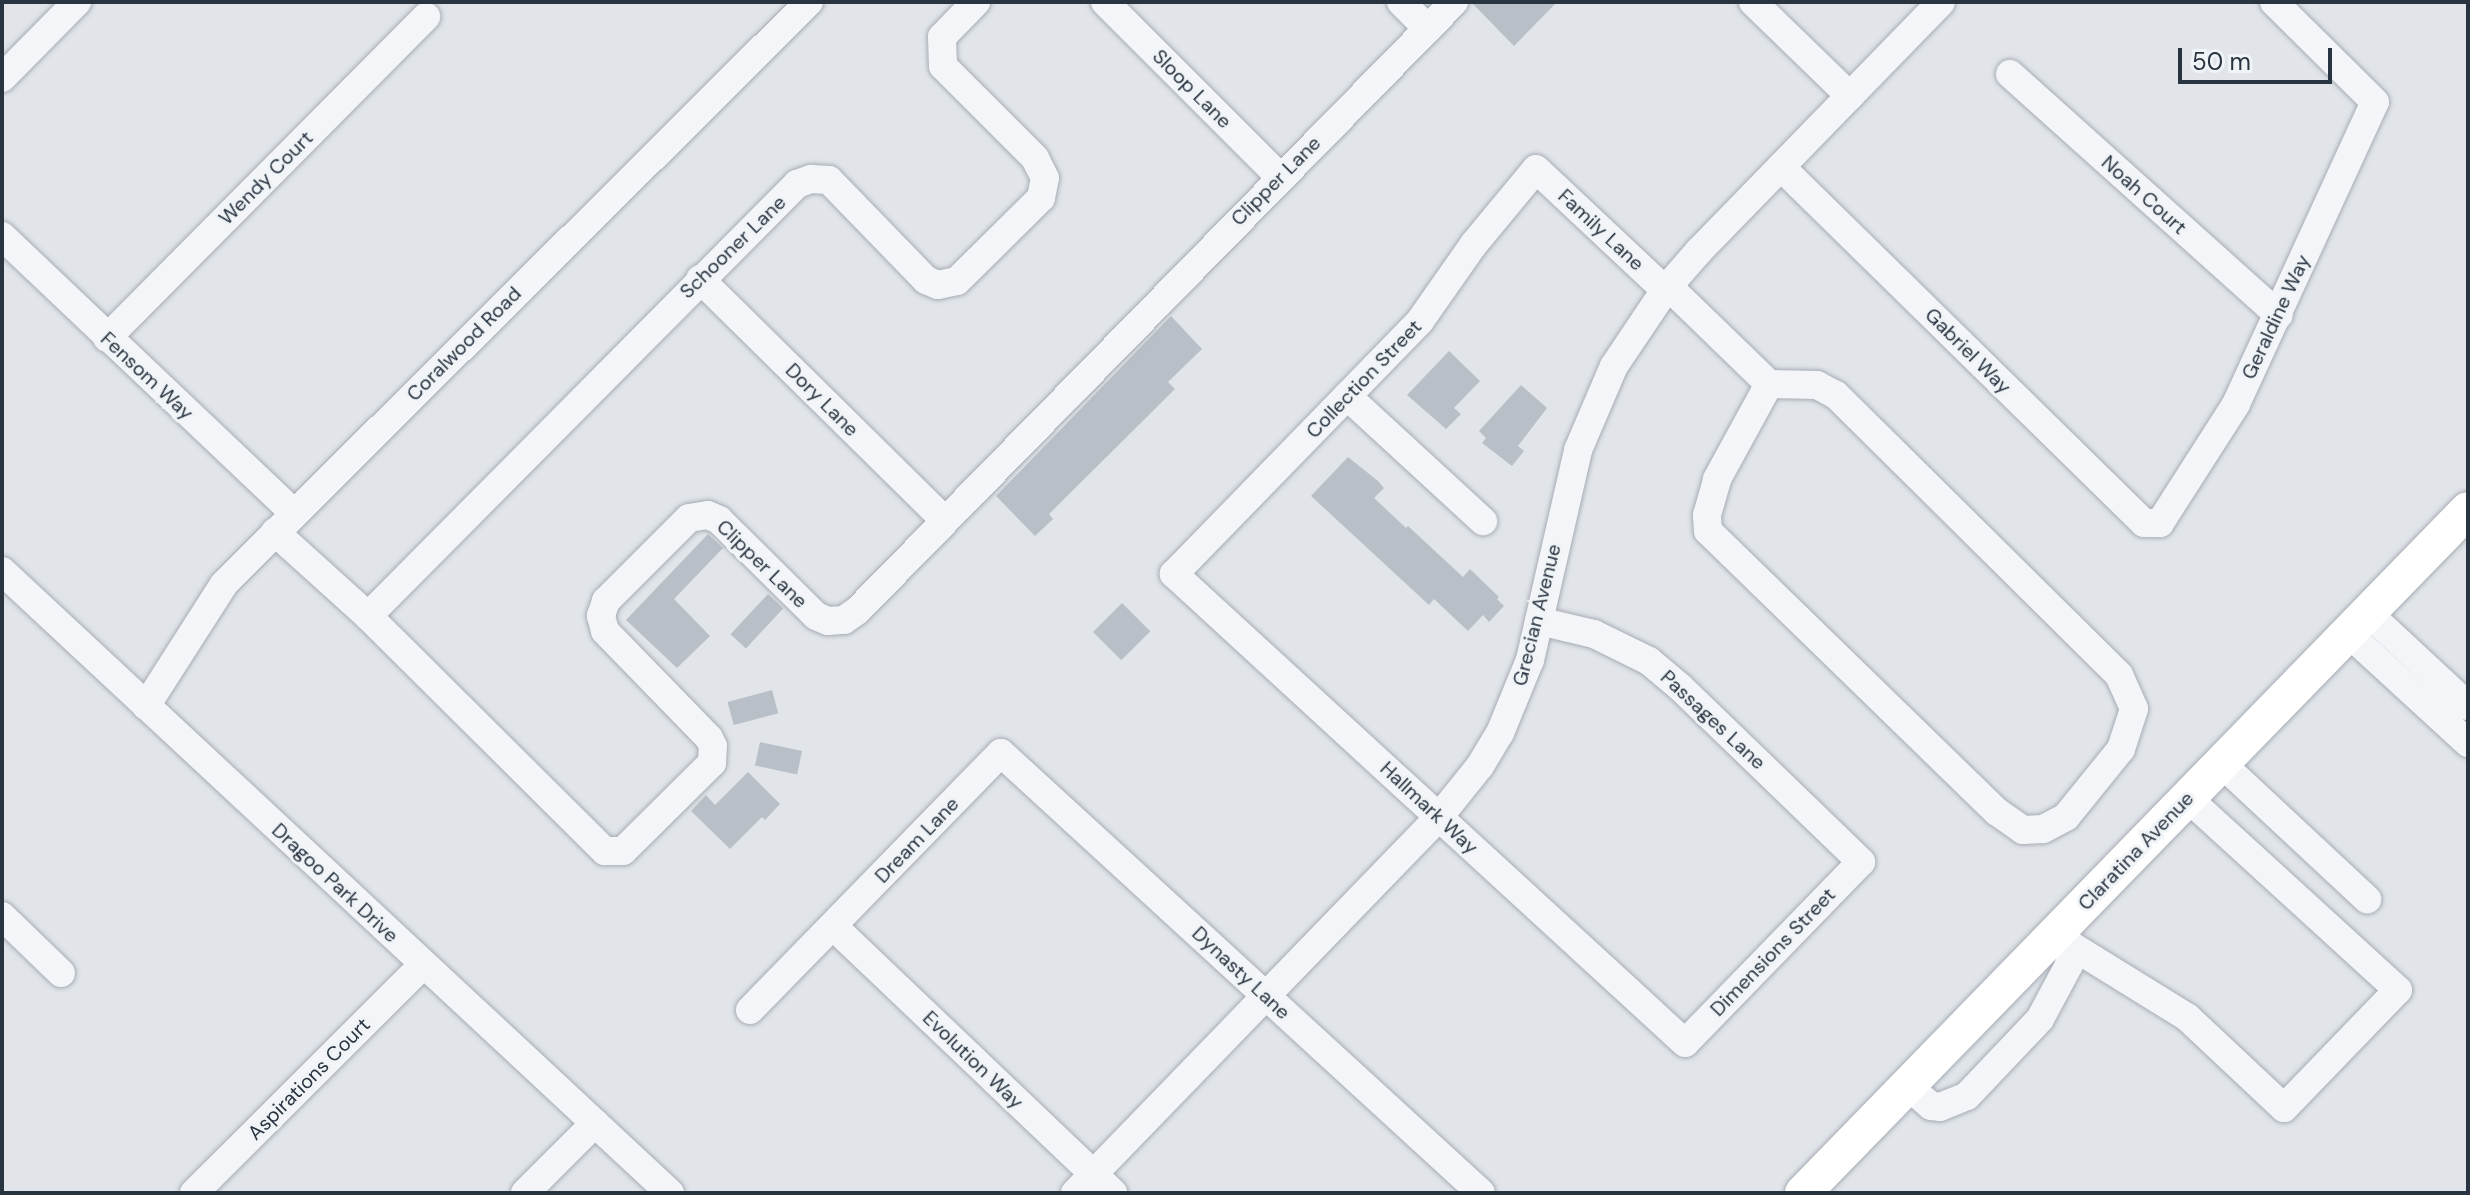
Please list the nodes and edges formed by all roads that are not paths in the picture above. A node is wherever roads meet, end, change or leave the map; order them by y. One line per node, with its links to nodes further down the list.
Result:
1 (77, 2): 13 (street)
2 (809, 2): 28 (street, Coralwood Road)
3 (976, 2): 19 (street, Schooner Lane)
4 (1105, 2): 17 (street, Sloop Lane)
5 (1401, 2): 11 (street)
6 (1454, 2): 11 (street, Clipper Lane)
7 (1753, 2): 14 (street)
8 (1941, 2): 14 (street, Grecian Avenue)
9 (2274, 2): 21 (street, Geraldine Way)
10 (426, 17): 22 (street, Wendy Court)
11 (1428, 29): 17 (street, Clipper Lane)
12 (2010, 74): 21 (street, Noah Court)
13 (2, 78)
14 (1850, 96): 15 (street, Grecian Avenue)
15 (1781, 167): 20 (street, Grecian Avenue); 29 (street, Gabriel Way)
16 (1536, 169): 20 (street, Family Lane); 24 (street, Collection Street)
17 (1280, 177): 26 (street, Clipper Lane)
18 (2, 236): 22 (street, Fensom Way)
19 (700, 279): 26 (street, Dory Lane); 32 (street, Schooner Lane)
20 (1667, 288): 23 (street, Family Lane); 33 (street, Grecian Avenue)
21 (2279, 315): 29 (street, Geraldine Way)
22 (107, 338): 28 (street, Fensom Way)
23 (1769, 384): 23 (street)
24 (1347, 396): 27 (street); 31 (street, Collection Street)
25 (2468, 510): 34 (main road, Claratina Avenue)
26 (945, 521): 32 (street, Clipper Lane)
27 (1483, 521)
28 (285, 522): 32 (street, Clipper Lane); 35 (street, Coralwood Road)
29 (2160, 523)
30 (2, 571): 35 (street, Dragoo Park Drive)
31 (1174, 574): 41 (street, Hallmark Way)
32 (368, 616)
33 (1539, 621): 41 (street, Grecian Avenue); 42 (street, Passages Lane)
34 (2358, 623): 36 (street); 37 (street); 39 (main road, Claratina Avenue)
35 (146, 706): 47 (street, Dragoo Park Drive)
36 (2468, 706)
37 (2468, 743)
38 (1001, 753): 45 (street, Dream Lane); 49 (street, Dynasty Lane)
39 (2221, 763): 40 (main road, Claratina Avenue); 43 (street)
40 (2188, 798): 46 (main road, Claratina Avenue); 46 (street)
41 (1439, 817): 49 (street, Grecian Avenue); 51 (street, Hallmark Way)
42 (1861, 862): 51 (street, Dimensions Street)
43 (2367, 899)
44 (2, 916): 48 (street)
45 (833, 926): 50 (street, Dream Lane); 54 (street, Evolution Way)
46 (2065, 939): 52 (main road, Claratina Avenue); 52 (street)
47 (423, 965): 53 (street, Dragoo Park Drive); 55 (street, Aspirations Court)
48 (61, 973)
49 (1265, 995): 54 (street, Grecian Avenue); 59 (street, Dynasty Lane)
50 (750, 1010)
51 (1685, 1043)
52 (1908, 1086): 60 (main road, Claratina Avenue)
53 (595, 1123): 56 (street); 57 (street, Dragoo Park Drive)
54 (1083, 1183): 58 (street, Evolution Way)
55 (194, 1193)
56 (525, 1193)
57 (670, 1193)
58 (1113, 1193)
59 (1481, 1193)
60 (1803, 1193)

